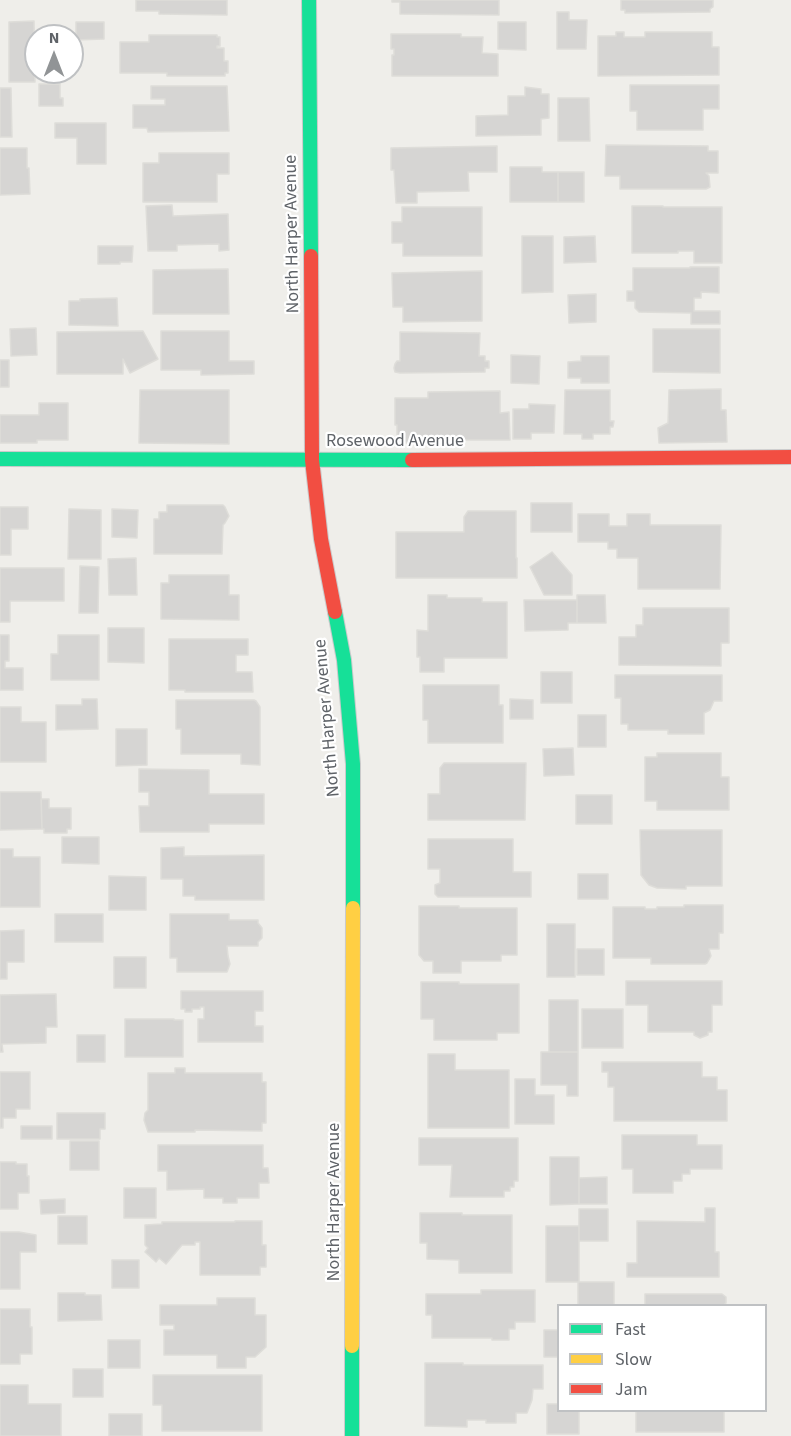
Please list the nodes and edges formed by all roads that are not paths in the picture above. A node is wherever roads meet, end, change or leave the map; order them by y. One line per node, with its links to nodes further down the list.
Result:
1 (309, 0): 4 (street, North Harper Avenue)
2 (791, 457): 4 (street, Rosewood Avenue)
3 (0, 459): 4 (street, Rosewood Avenue)
4 (312, 460): 5 (street, North Harper Avenue)
5 (352, 1436)

